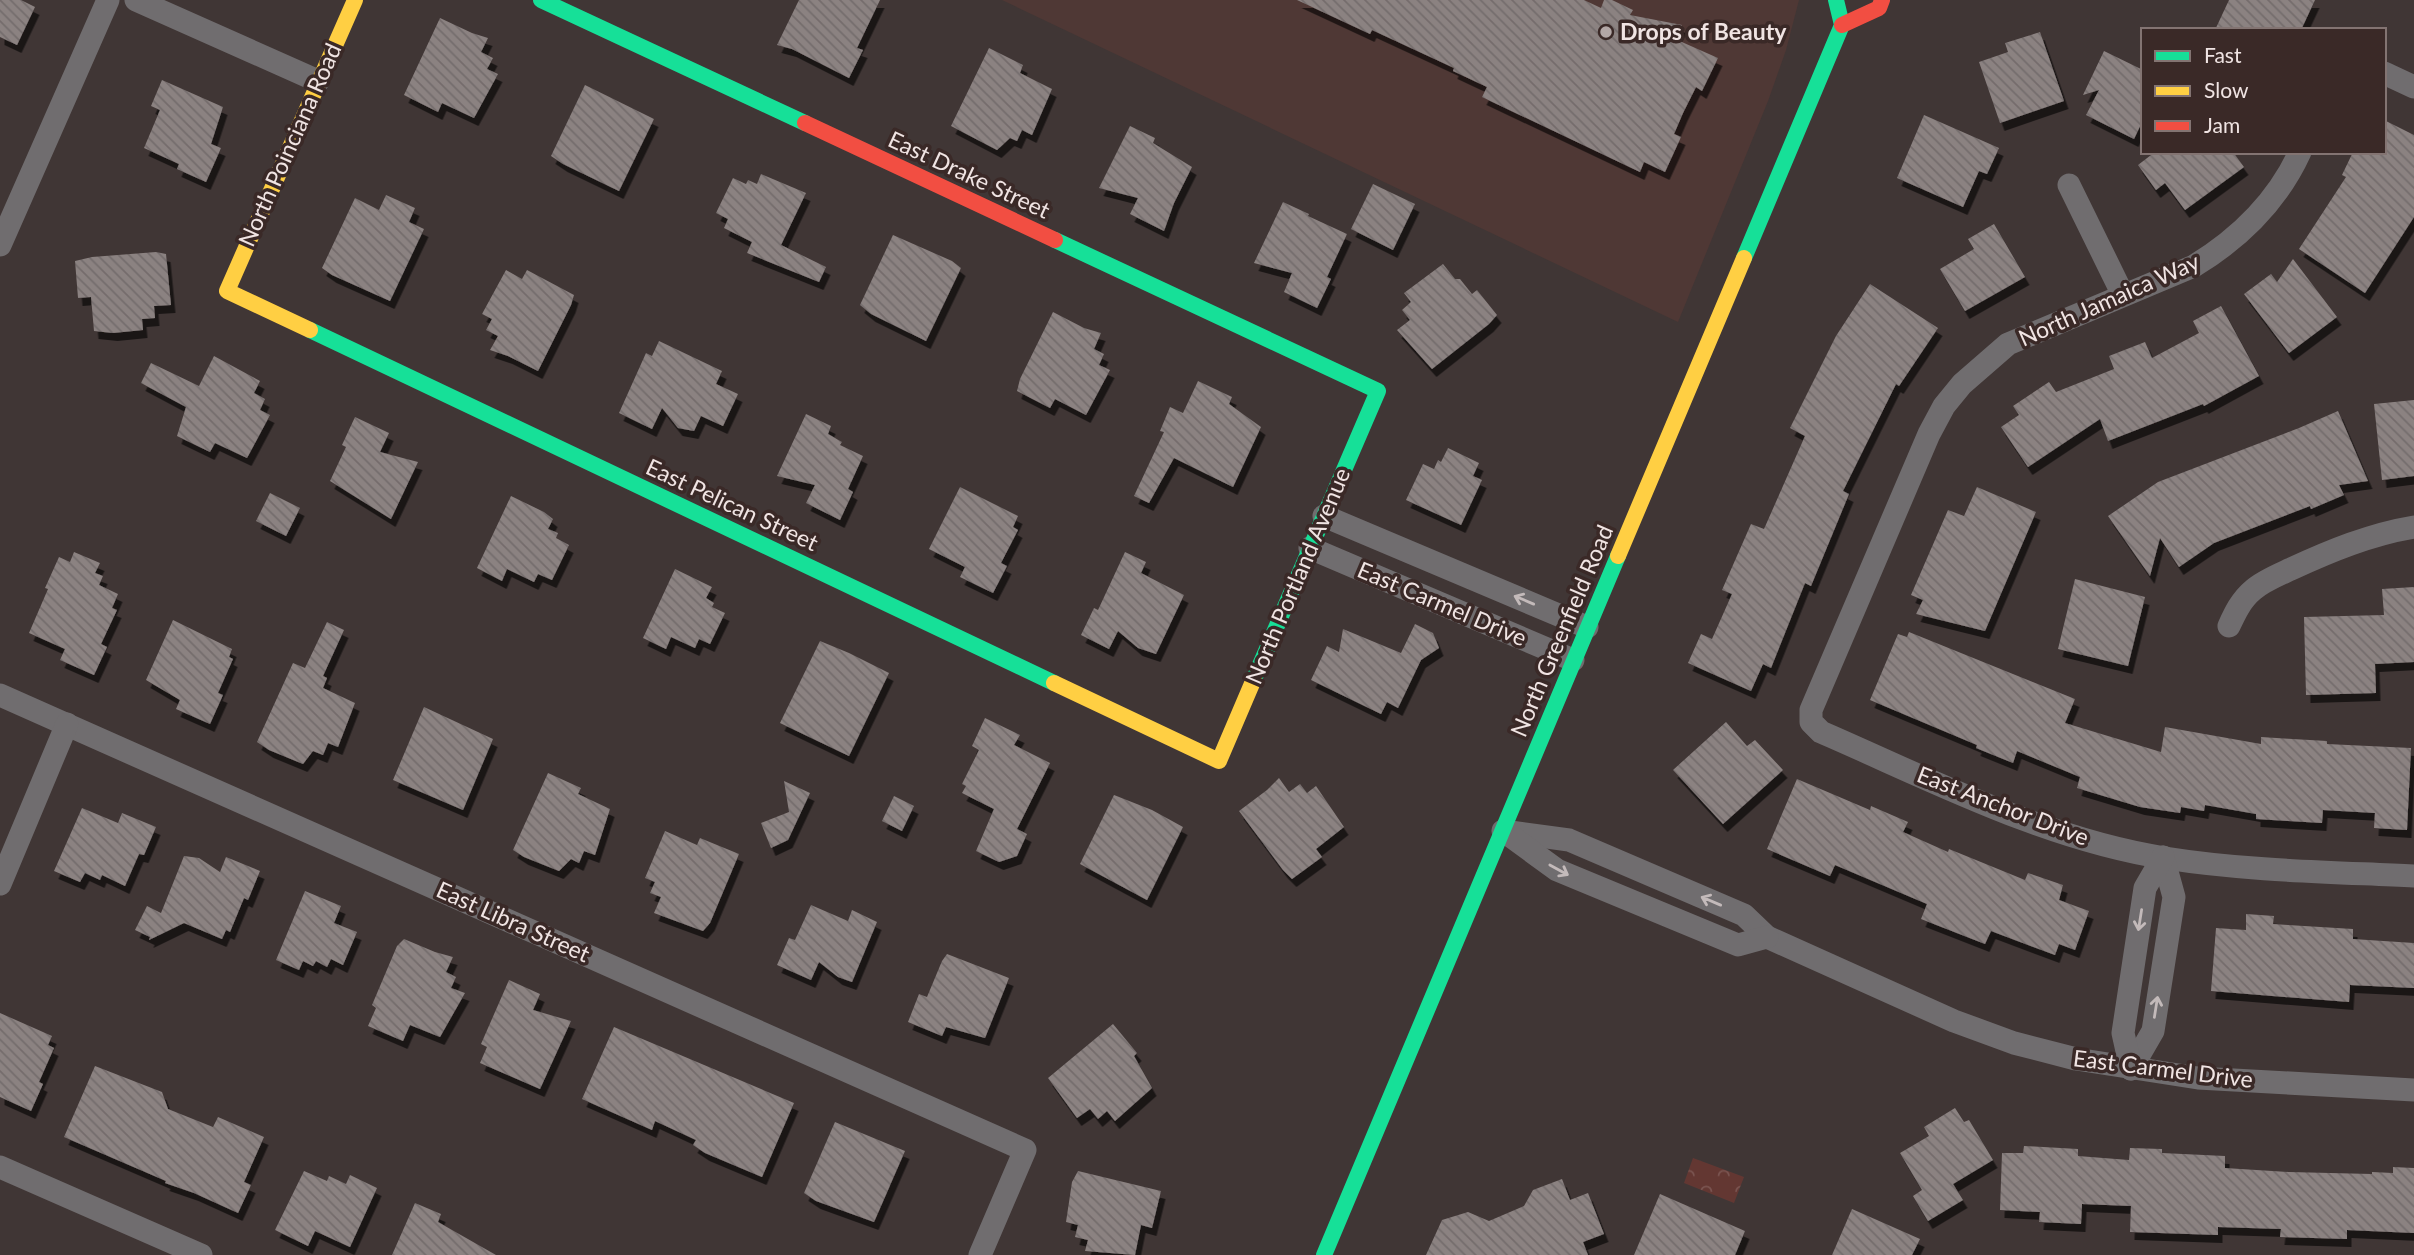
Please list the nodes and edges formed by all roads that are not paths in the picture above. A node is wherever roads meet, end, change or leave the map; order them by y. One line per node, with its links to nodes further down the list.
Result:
1 (108, 0): 13 (street)
2 (136, 0): 9 (street)
3 (355, 0): 9 (street, North Poinciana Road)
4 (541, 0): 16 (street, East Drake Street)
5 (1836, 0): 7 (street)
6 (1882, 0): 7 (street)
7 (1842, 24): 21 (street, North Greenfield Road)
8 (2386, 74): 10 (street)
9 (318, 81): 14 (street, North Poinciana Road)
10 (2414, 87)
11 (2299, 154): 15 (street, North Jamaica Way)
12 (2068, 185): 15 (street)
13 (0, 245)
14 (227, 290): 26 (street, East Pelican Street)
15 (2123, 295): 24 (street, North Jamaica Way)
16 (1378, 391): 17 (street, North Portland Avenue)
17 (1324, 516): 19 (street, North Portland Avenue); 21 (street, East Carmel Drive, one-way to 17)
18 (2414, 527): 20 (street)
19 (1310, 548): 22 (street, East Carmel Drive); 26 (street, North Portland Avenue)
20 (2229, 626)
21 (1587, 627): 22 (street, North Greenfield Road)
22 (1573, 660): 27 (street, North Greenfield Road)
23 (0, 695): 25 (street, East Libra Street)
24 (1811, 723): 28 (street, East Anchor Drive)
25 (67, 724): 30 (street); 36 (street, East Libra Street)
26 (1219, 761)
27 (1503, 831): 31 (street, East Carmel Drive, one-way to 27); 31 (street, one-way to 31); 37 (street, North Greenfield Road)
28 (2163, 858): 29 (street, East Anchor Drive); 32 (street)
29 (2414, 876)
30 (0, 884)
31 (1767, 937): 32 (street, East Carmel Drive)
32 (2131, 1069): 33 (street, East Carmel Drive)
33 (2414, 1090)
34 (0, 1167): 35 (street)
35 (201, 1255)
36 (980, 1255)
37 (1324, 1255)

